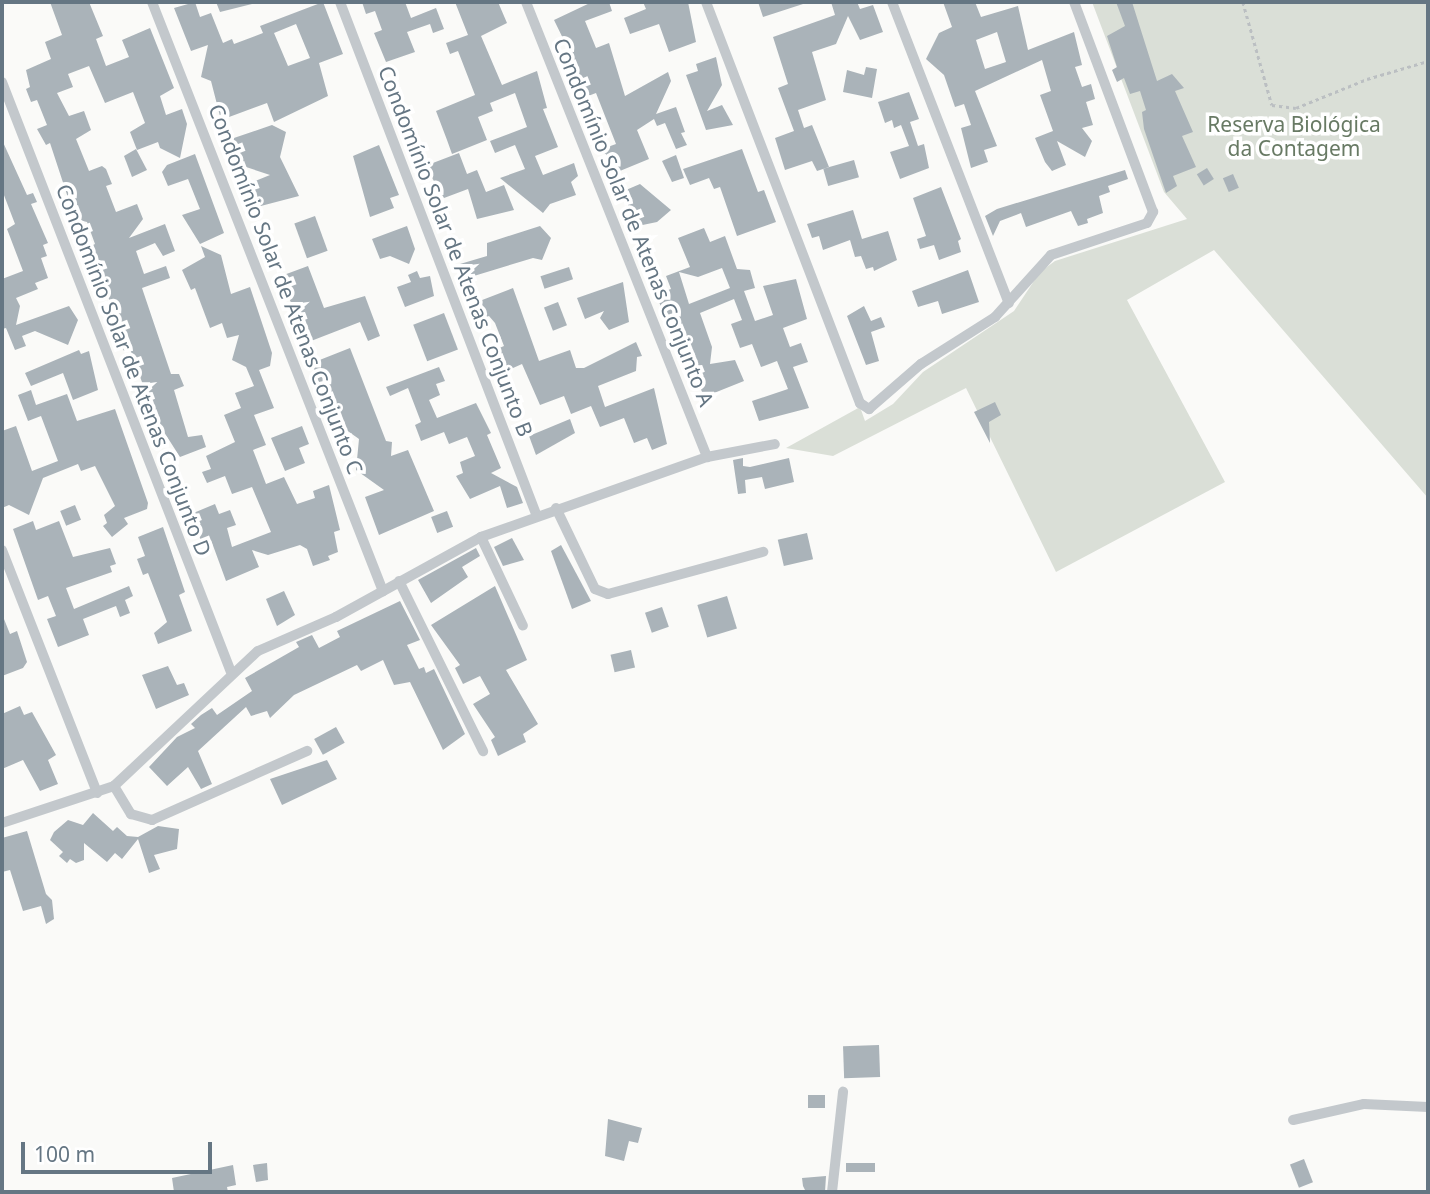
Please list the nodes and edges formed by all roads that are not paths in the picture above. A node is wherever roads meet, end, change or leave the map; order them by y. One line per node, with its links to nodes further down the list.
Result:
1 (152, 2): 17 (street, Condomínio Solar de Atenas Conjunto C)
2 (340, 2): 12 (street, Condomínio Solar de Atenas Conjunto B)
3 (526, 2): 10 (street, Condomínio Solar de Atenas Conjunto A)
4 (706, 2): 8 (street)
5 (892, 2): 8 (street)
6 (1074, 2): 8 (street)
7 (2, 82): 19 (street, Condomínio Solar de Atenas Conjunto D)
8 (1009, 303)
9 (775, 444): 10 (street)
10 (707, 457): 11 (street)
11 (556, 508): 12 (street); 15 (street)
12 (536, 514): 13 (street)
13 (481, 537): 16 (street); 18 (street)
14 (2, 550): 23 (street)
15 (763, 552)
16 (399, 581): 17 (street); 21 (street)
17 (383, 591): 19 (street)
18 (523, 626)
19 (231, 672): 22 (street)
20 (307, 751): 22 (street)
21 (483, 751)
22 (114, 786): 23 (street)
23 (97, 793): 24 (street)
24 (2, 823)
25 (844, 1092): 28 (street)
26 (1428, 1107): 27 (street)
27 (1293, 1120)
28 (832, 1192)

